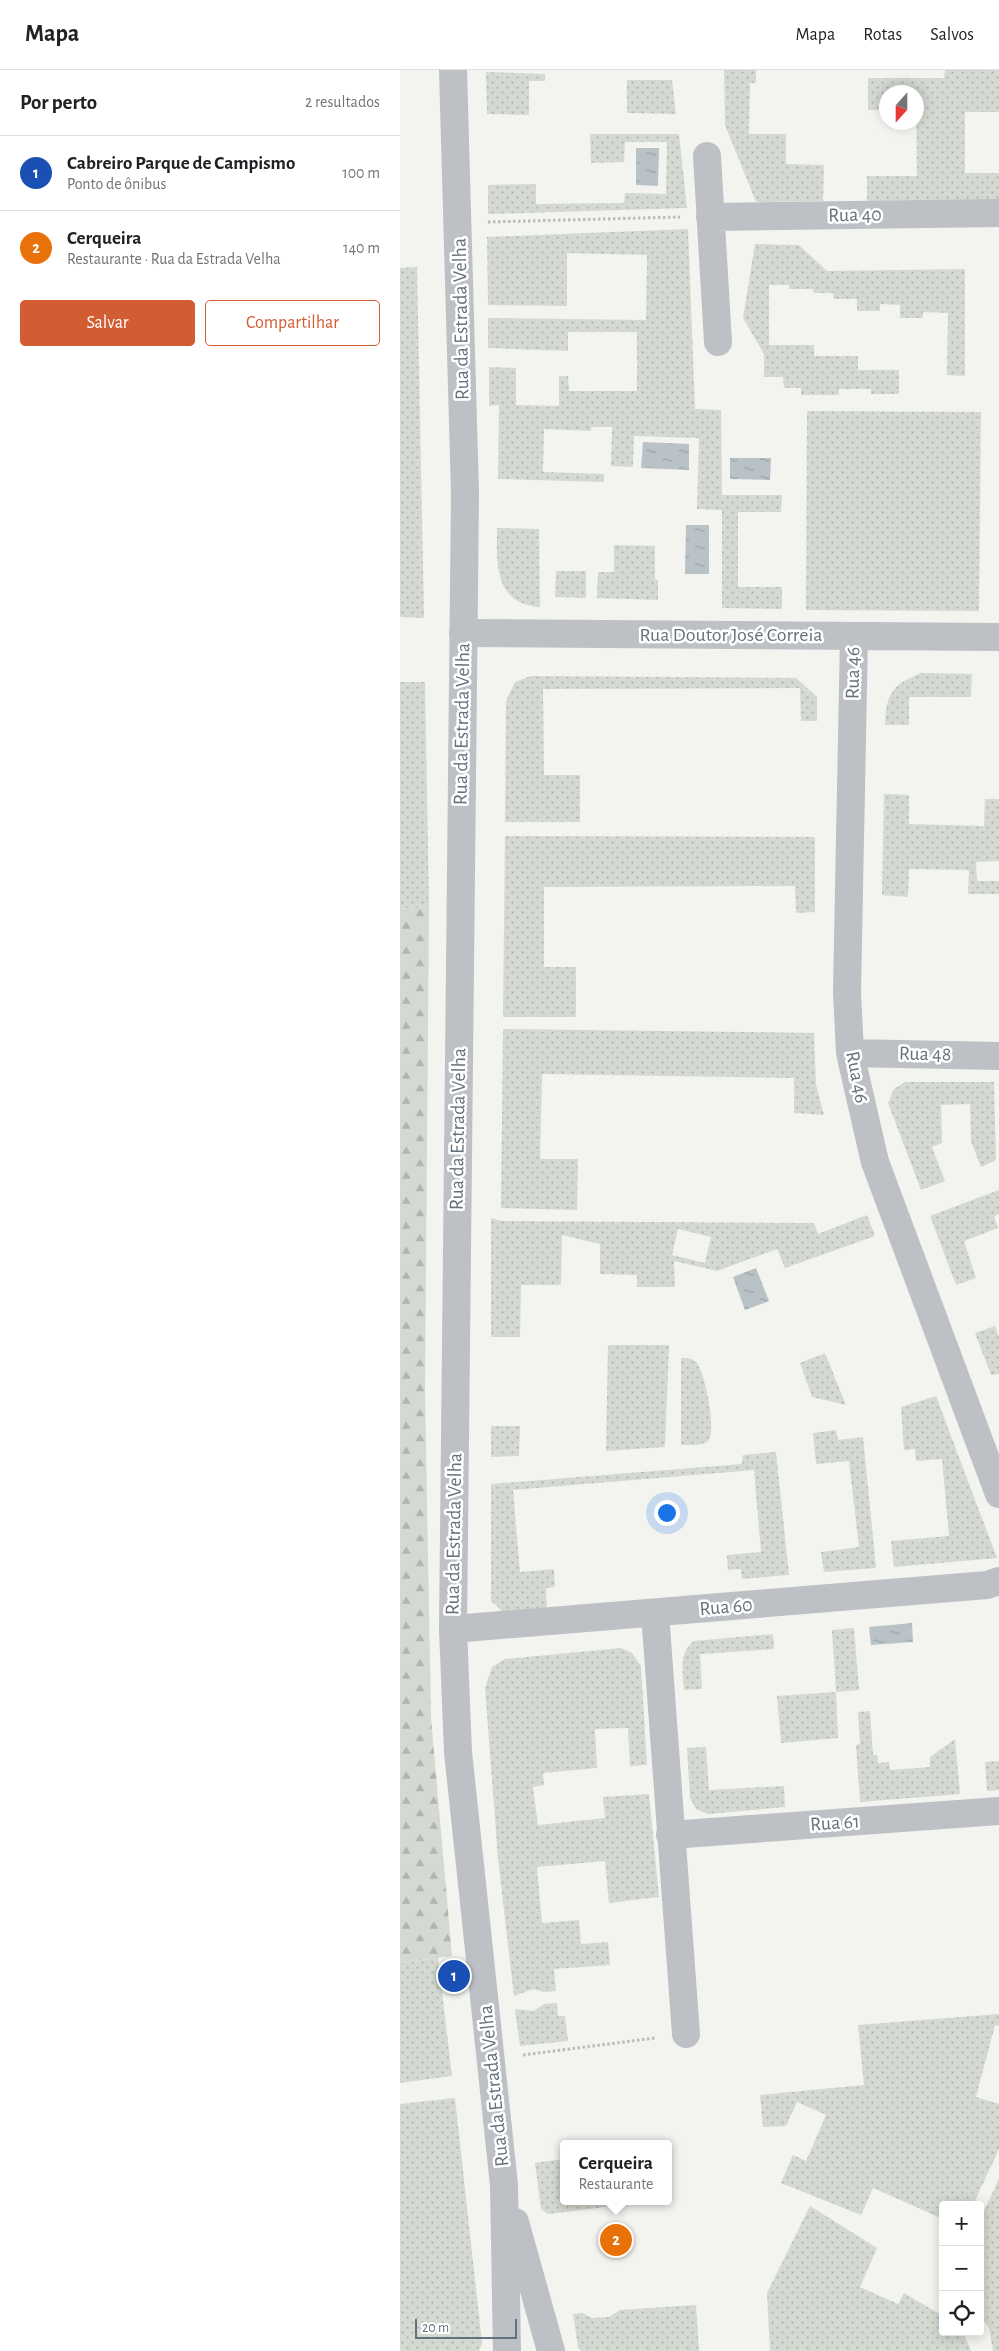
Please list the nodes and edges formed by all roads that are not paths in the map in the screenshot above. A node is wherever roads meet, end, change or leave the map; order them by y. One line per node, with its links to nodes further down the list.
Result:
1 (453, 70): 6 (street, Rua da Estrada Velha)
2 (707, 156): 4 (street)
3 (999, 213): 4 (street, Rua 40)
4 (710, 217): 5 (street)
5 (718, 342)
6 (463, 633): 7 (street, Rua Doutor José Correia); 14 (street, Rua da Estrada Velha)
7 (854, 636): 8 (street, Rua Doutor José Correia); 9 (street, Rua 46)
8 (999, 637)
9 (850, 1053): 10 (street, Rua 48); 11 (street, Rua 46)
10 (999, 1056)
11 (999, 1494)
12 (999, 1581): 13 (street, Rua 60)
13 (654, 1613): 14 (street, Rua 60); 16 (street)
14 (453, 1629): 18 (street, Rua da Estrada Velha)
15 (999, 1811): 16 (street, Rua 61)
16 (670, 1835): 17 (street)
17 (686, 2034)
18 (504, 2185): 19 (street, Rua da Estrada Velha); 20 (street, Rua da Estrada Velha)
19 (508, 2351)
20 (551, 2351)

